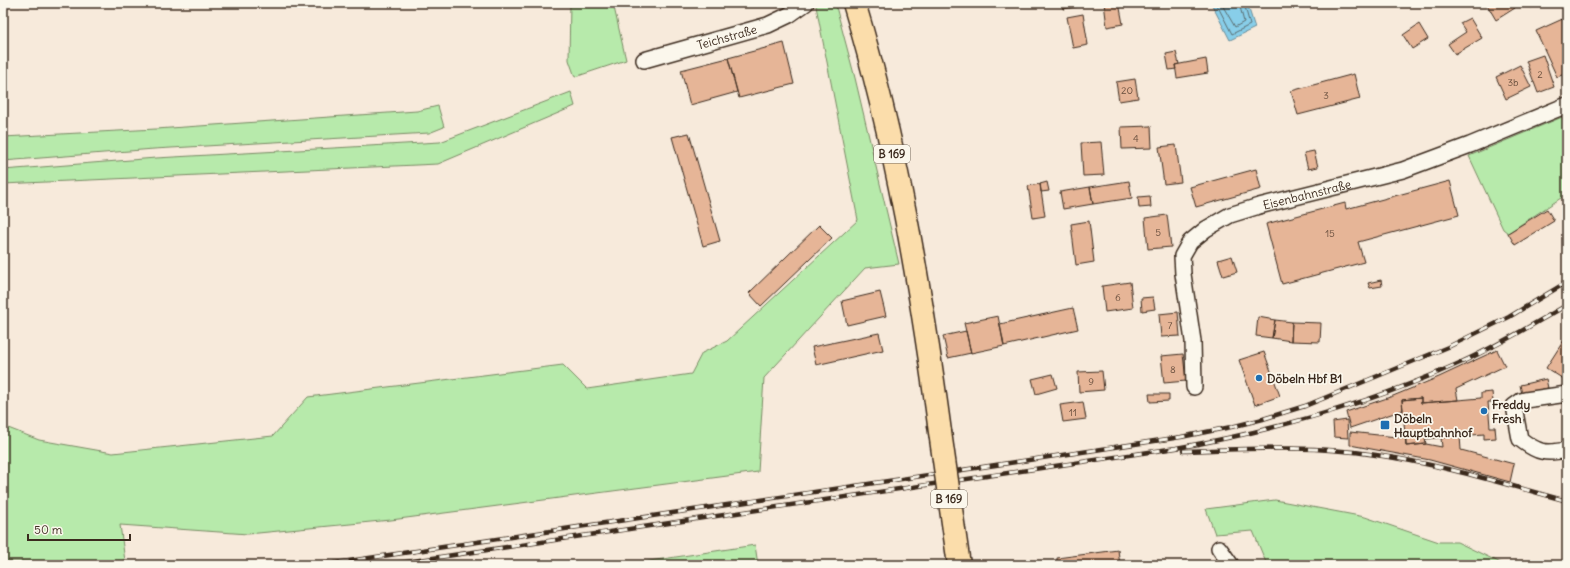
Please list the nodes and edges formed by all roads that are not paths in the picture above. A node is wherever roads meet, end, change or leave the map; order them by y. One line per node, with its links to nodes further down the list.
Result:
1 (806, 3): 3 (street, Teichstraße)
2 (856, 10): 9 (main road, B 169, bridge)
3 (644, 60)
4 (1567, 105): 5 (street, Eisenbahnstraße)
5 (1194, 387)
6 (1567, 394): 7 (street)
7 (1567, 450)
8 (1219, 548): 10 (street)
9 (959, 565)
10 (1231, 565)

